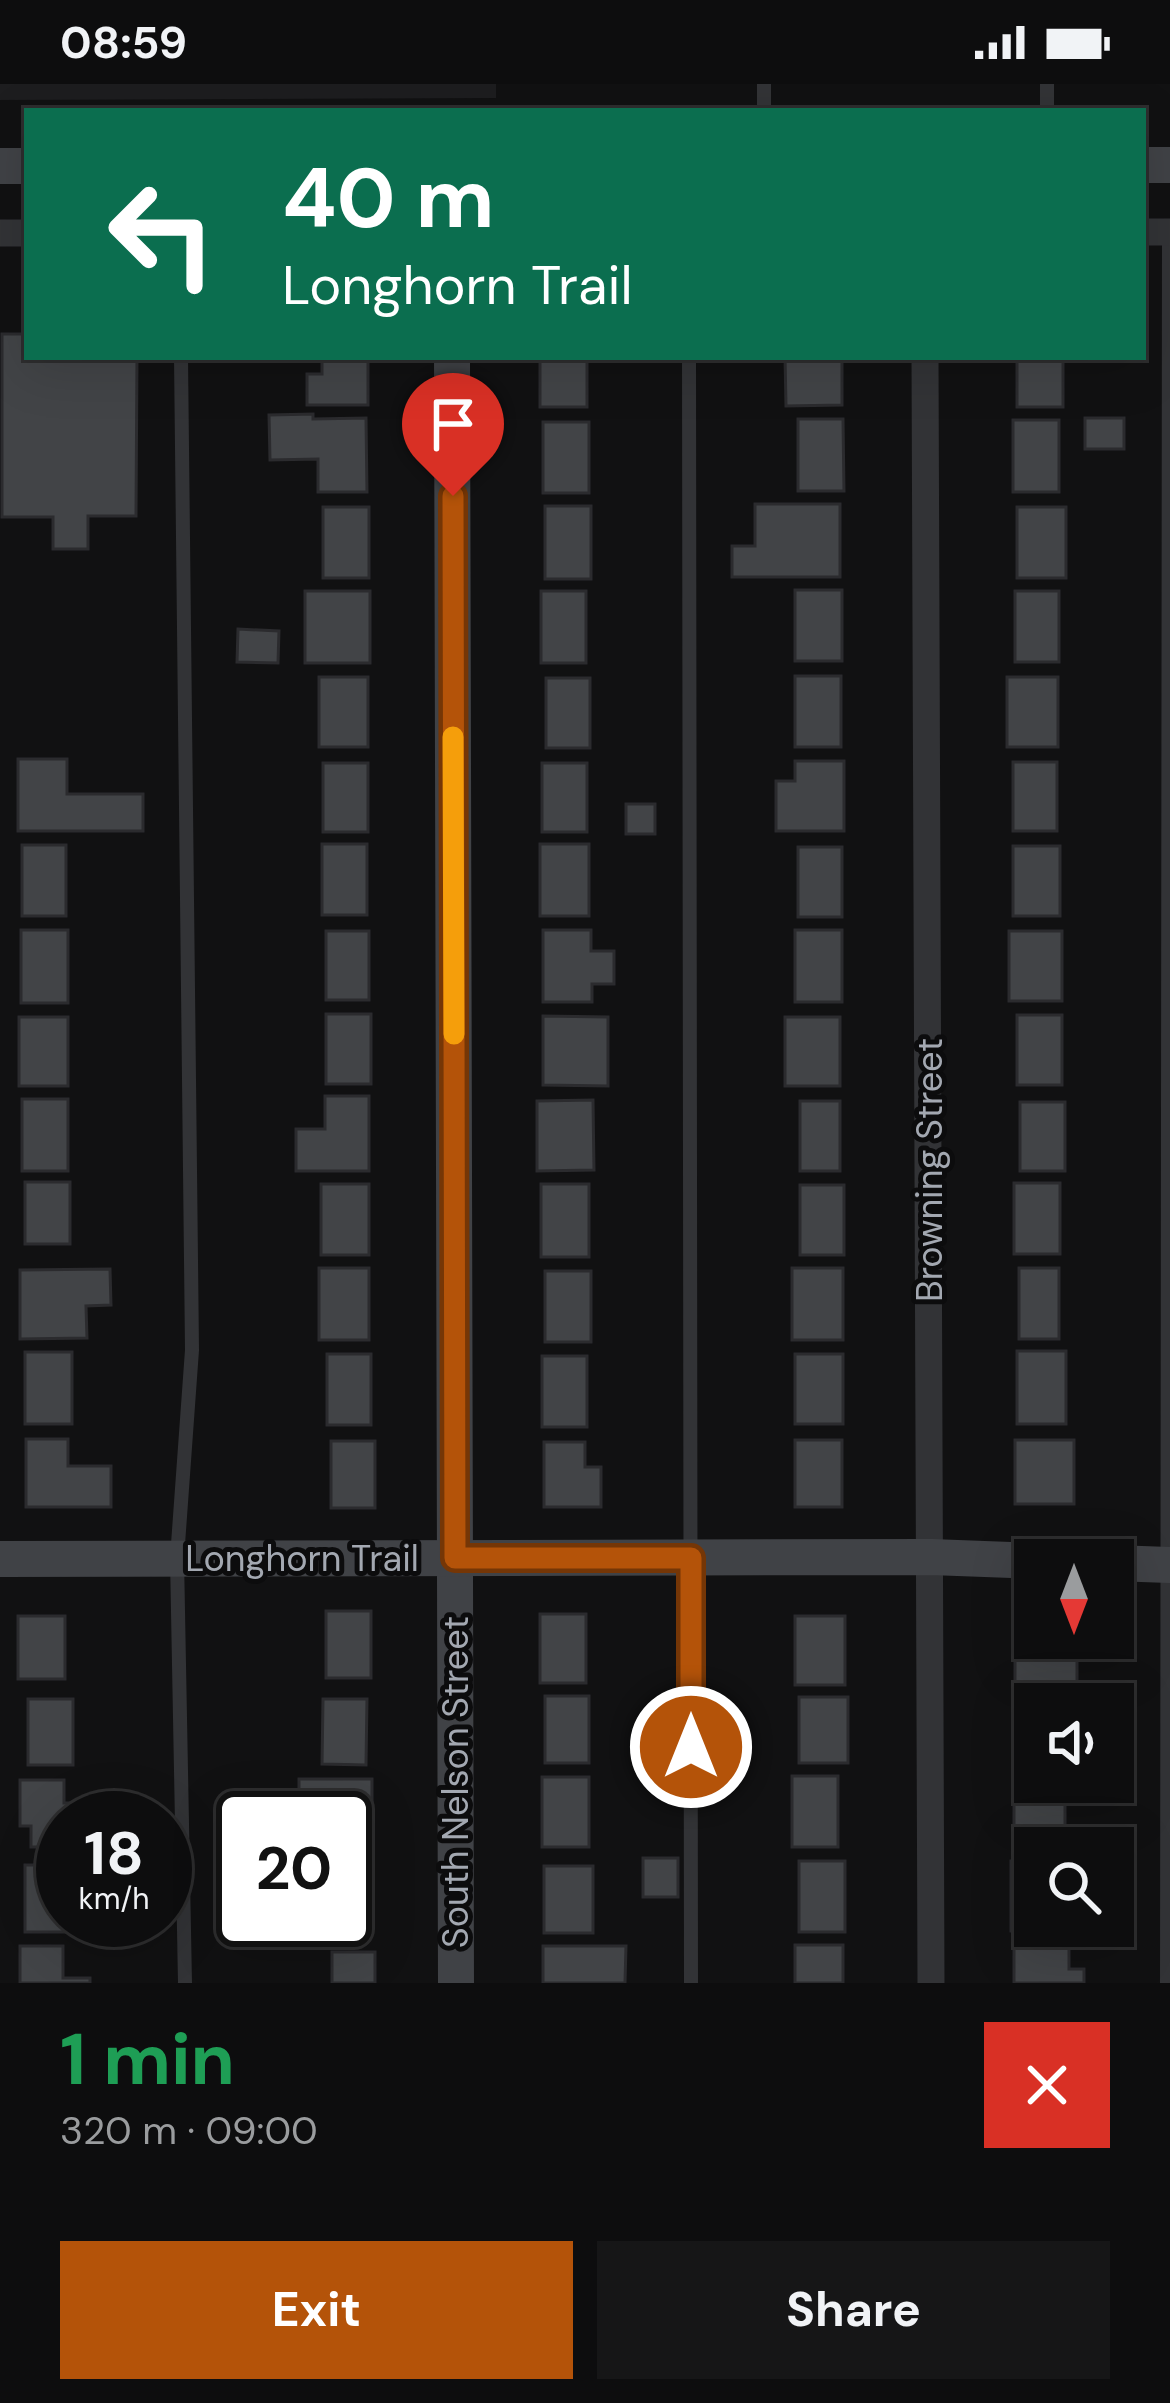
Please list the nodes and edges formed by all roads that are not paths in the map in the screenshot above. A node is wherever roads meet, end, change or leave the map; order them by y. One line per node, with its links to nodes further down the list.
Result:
1 (1170, 232): 13 (lane)
2 (181, 360): 7 (lane)
3 (452, 360): 8 (street, South Nelson Street)
4 (689, 360): 9 (lane)
5 (925, 360): 6 (street, Browning Street)
6 (931, 1557): 9 (street, Longhorn Trail); 11 (street, Longhorn Trail); 17 (street, Browning Street)
7 (177, 1558): 8 (street, Longhorn Trail); 10 (street, Longhorn Trail); 14 (lane)
8 (455, 1558): 9 (street, Longhorn Trail); 15 (street, South Nelson Street)
9 (691, 1558): 16 (lane)
10 (0, 1559)
11 (1014, 1560)
12 (1134, 1564): 13 (street)
13 (1168, 1565): 18 (lane)
14 (185, 1983)
15 (456, 1983)
16 (691, 1983)
17 (931, 1983)
18 (1167, 1983)

